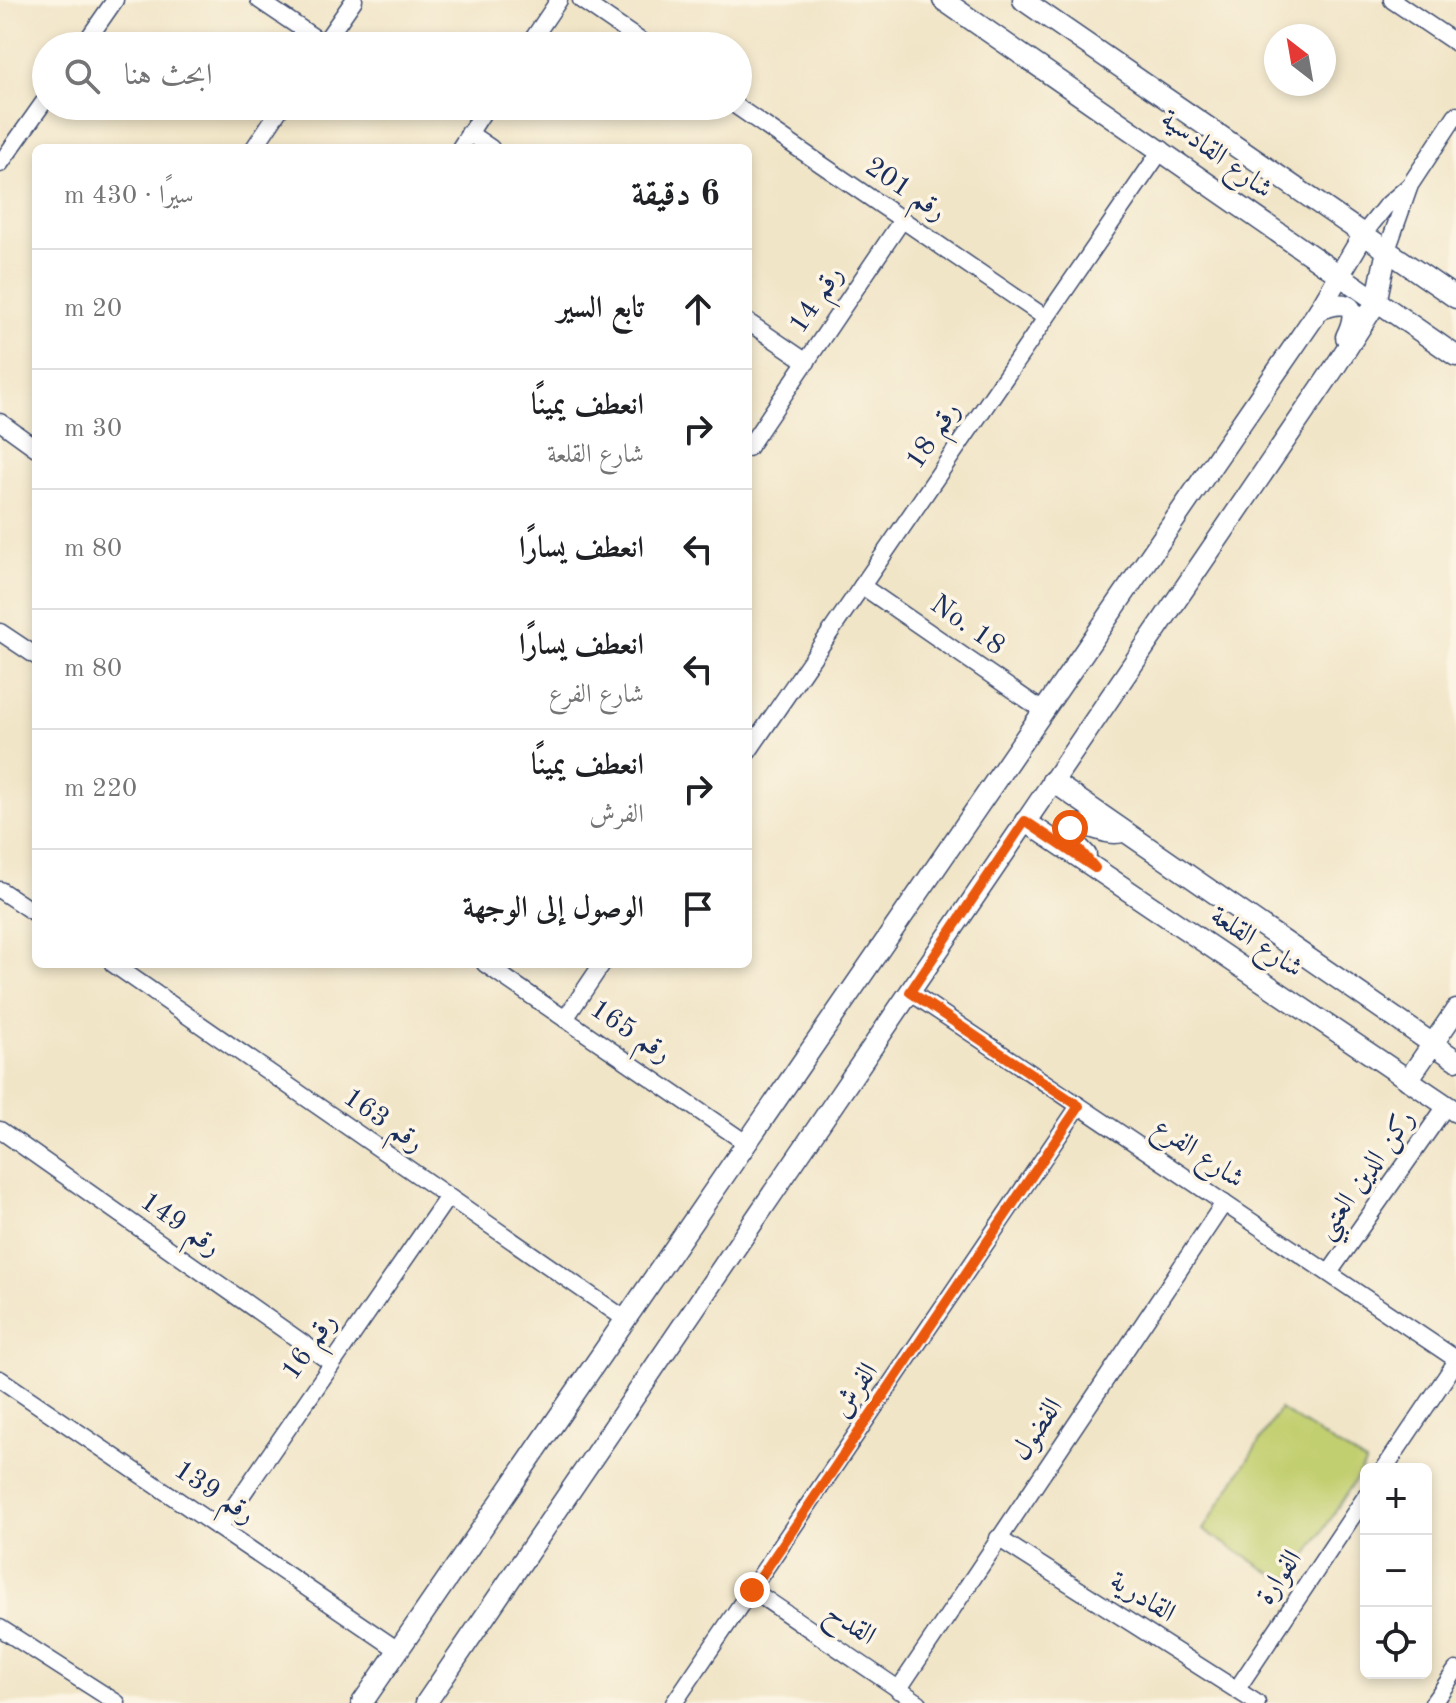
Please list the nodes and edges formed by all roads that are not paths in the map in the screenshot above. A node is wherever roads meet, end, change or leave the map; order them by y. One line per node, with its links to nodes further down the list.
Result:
1 (115, 0): 9 (street)
2 (259, 0): 10 (street)
3 (354, 0): 11 (street)
4 (559, 0): 12 (street)
5 (581, 0): 13 (street)
6 (943, 0): 24 (street, شارع القادسية)
7 (1023, 0): 28 (street, شارع القادسية)
8 (1392, 0): 14 (street)
9 (93, 32)
10 (305, 32)
11 (332, 32)
12 (537, 32)
13 (628, 32)
14 (1456, 43)
15 (1456, 115): 26 (street)
16 (752, 117): 27 (street, رقم 201)
17 (32, 119): 25 (street)
18 (273, 120): 21 (street)
19 (478, 120): 20 (street)
20 (469, 133): 22 (street); 23 (street)
21 (257, 144)
22 (462, 144)
23 (485, 144)
24 (1162, 149): 30 (street, شارع القادسية); 34 (street, رقم 18)
25 (0, 164)
26 (1410, 185): 28 (street); 29 (street)
27 (902, 220): 34 (street, رقم 201); 37 (street, رقم 14)
28 (1365, 232): 29 (street, شارع القادسية); 30 (street)
29 (1387, 250): 31 (street, شارع القادسية); 32 (street)
30 (1337, 276): 32 (street, شارع القادسية); 33 (street)
31 (1456, 298)
32 (1376, 303): 36 (street, شارع القادسية); 38 (street)
33 (1319, 310): 38 (street); 45 (street)
34 (1046, 318): 42 (street, رقم 18)
35 (752, 325): 37 (street)
36 (1456, 356)
37 (807, 362): 40 (street, رقم 14)
38 (1335, 367): 47 (street)
39 (0, 422): 41 (street)
40 (752, 442)
41 (32, 445)
42 (862, 586): 45 (street, No. 18); 46 (street, رقم 18)
43 (0, 632): 44 (street)
44 (32, 653)
45 (1042, 710): 65 (street)
46 (752, 746)
47 (1052, 781): 48 (street); 49 (street, شارع القلعة)
48 (1025, 821): 50 (street, شارع القلعة); 56 (street)
49 (1122, 832): 50 (street); 59 (street, شارع القلعة)
50 (1095, 868): 61 (street, شارع القلعة)
51 (0, 890): 52 (street)
52 (32, 911)
53 (125, 968): 66 (street, رقم 163)
54 (491, 968): 58 (street, رقم 165)
55 (599, 968): 58 (street)
56 (910, 992): 63 (street, شارع الفرع); 86 (street)
57 (1456, 1010): 59 (street)
58 (565, 1019): 65 (street, رقم 165)
59 (1432, 1045): 60 (street, شارع القلعة); 61 (street)
60 (1456, 1060)
61 (1408, 1080): 62 (street, شارع القلعة)
62 (1453, 1103): 68 (street, ركن الدين العتبي)
63 (1079, 1106): 67 (street, شارع الفرع); 77 (street, الفرش)
64 (0, 1130): 71 (street, رقم 149)
65 (746, 1143): 69 (street)
66 (447, 1198): 69 (street, رقم 163); 71 (street, رقم 16)
67 (1224, 1203): 68 (street, شارع الفرع); 76 (street, الفضول)
68 (1329, 1273): 70 (street, شارع الفرع)
69 (625, 1319): 79 (street)
70 (1456, 1360): 73 (street)
71 (330, 1362): 75 (street, رقم 16)
72 (0, 1379): 75 (street, رقم 139)
73 (1388, 1463)
74 (1360, 1505): 81 (street, الفوارة)
75 (219, 1528): 79 (street, رقم 139)
76 (998, 1538): 81 (street, القادرية); 82 (street, الفضول)
77 (752, 1590): 82 (street, القدح); 87 (street, الفرش)
78 (1, 1632): 83 (street)
79 (398, 1650): 85 (street)
80 (1456, 1670): 90 (street)
81 (1237, 1689): 89 (street, القادرية)
82 (898, 1690): 88 (street, القدح)
83 (98, 1698): 84 (street)
84 (117, 1703)
85 (362, 1703)
86 (426, 1703)
87 (674, 1703)
88 (919, 1703)
89 (1257, 1703)
90 (1433, 1703)

